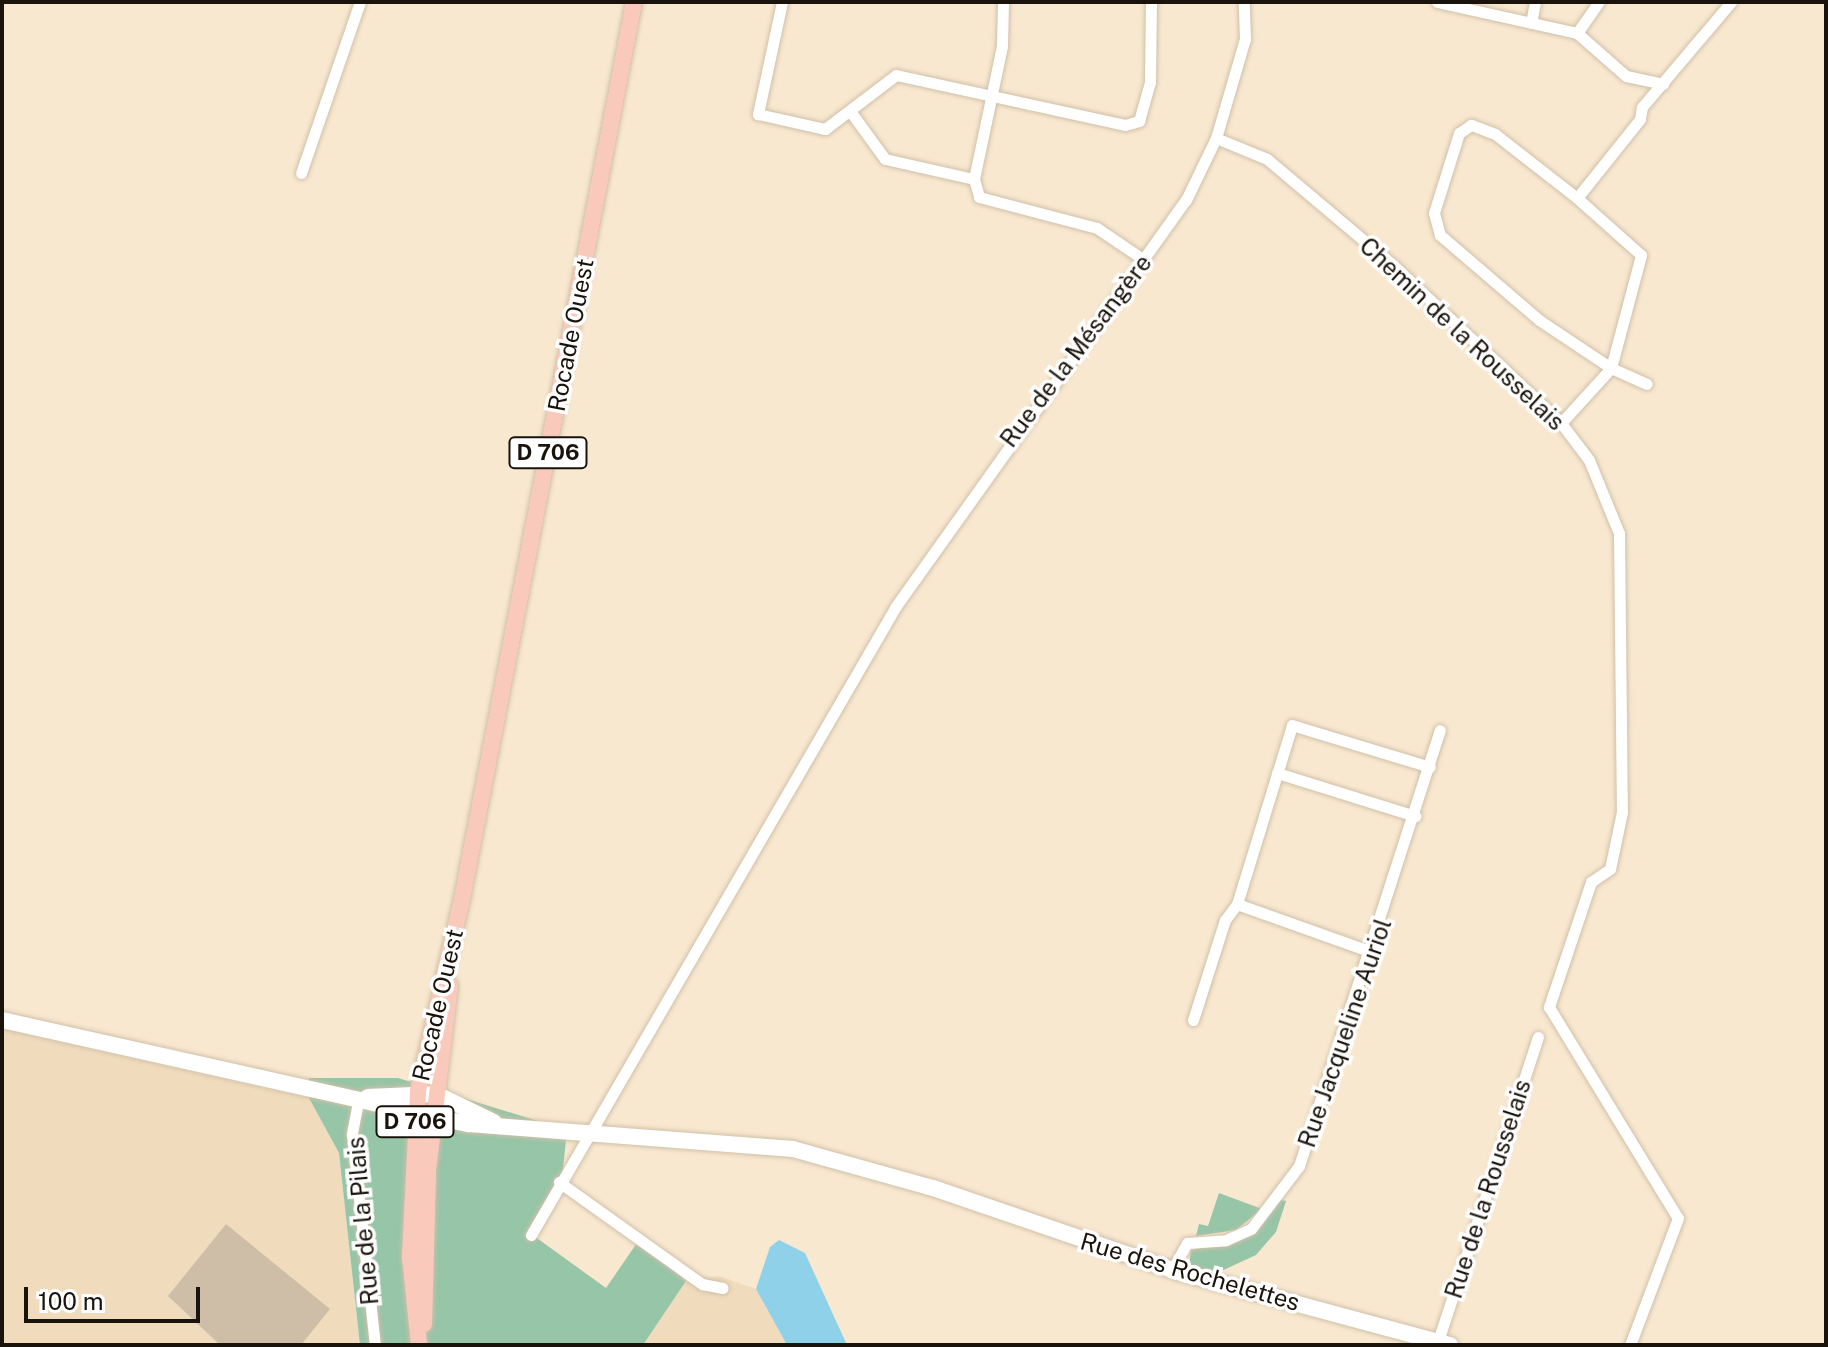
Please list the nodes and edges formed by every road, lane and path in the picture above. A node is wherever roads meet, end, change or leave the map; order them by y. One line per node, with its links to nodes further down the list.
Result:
1 (360, 2): 17 (street)
2 (634, 2): 28 (main road, Rocade Ouest / D 706)
3 (782, 2): 15 (street)
4 (1003, 2): 14 (street)
5 (1151, 2): 14 (street)
6 (1244, 2): 16 (street, Rue de la Mésangère)
7 (1437, 2): 11 (street)
8 (1535, 2): 11 (street)
9 (1599, 2): 12 (street)
10 (1731, 2): 13 (street)
11 (1531, 23): 12 (street)
12 (1577, 33): 13 (street)
13 (1663, 84): 19 (street)
14 (993, 95): 15 (street); 18 (street)
15 (850, 111): 18 (street)
16 (1216, 138): 20 (street, Rue de la Mésangère); 23 (street, Chemin de la Rousselais)
17 (301, 173)
18 (974, 179): 20 (street)
19 (1577, 198): 21 (street); 21 (street)
20 (1144, 260): 39 (street, Rue de la Mésangère)
21 (1611, 368): 22 (street); 23 (street)
22 (1647, 384)
23 (1561, 423): 47 (street, Chemin de la Rousselais)
24 (1440, 730): 25 (street, Rue Jacqueline Auriol)
25 (1430, 767): 26 (street); 27 (street, Rue Jacqueline Auriol)
26 (1277, 773): 27 (street); 29 (street)
27 (1415, 816): 30 (street, Rue Jacqueline Auriol)
28 (461, 904): 34 (main road, Rocade Ouest / D 706); 35 (main road, Rocade Ouest / D 706)
29 (1237, 904): 30 (street); 32 (street)
30 (1372, 952): 42 (street, Rue Jacqueline Auriol)
31 (2, 1020): 36 (street)
32 (1193, 1020)
33 (1538, 1037): 44 (street, Rue de la Rousselais)
34 (416, 1092): 35 (street); 36 (street); 37 (main road, Rocade Ouest / D 706)
35 (436, 1094): 37 (main road, Rocade Ouest / D 706); 38 (street)
36 (359, 1097): 37 (street, Rue des Rochelettes); 45 (street, Rue de la Pilais)
37 (419, 1114): 38 (street, Rue des Rochelettes); 46 (main road, Rocade Ouest / D 706)
38 (511, 1129): 39 (street, Rue des Rochelettes)
39 (583, 1136): 40 (street, Rue de la Mésangère); 42 (street, Rue des Rochelettes)
40 (559, 1182): 41 (street, Rue de la Mésangère); 43 (street)
41 (531, 1235)
42 (1172, 1270): 44 (street, Rue des Rochelettes)
43 (723, 1288)
44 (1444, 1343)
45 (375, 1345)
46 (421, 1345)
47 (1630, 1345)

